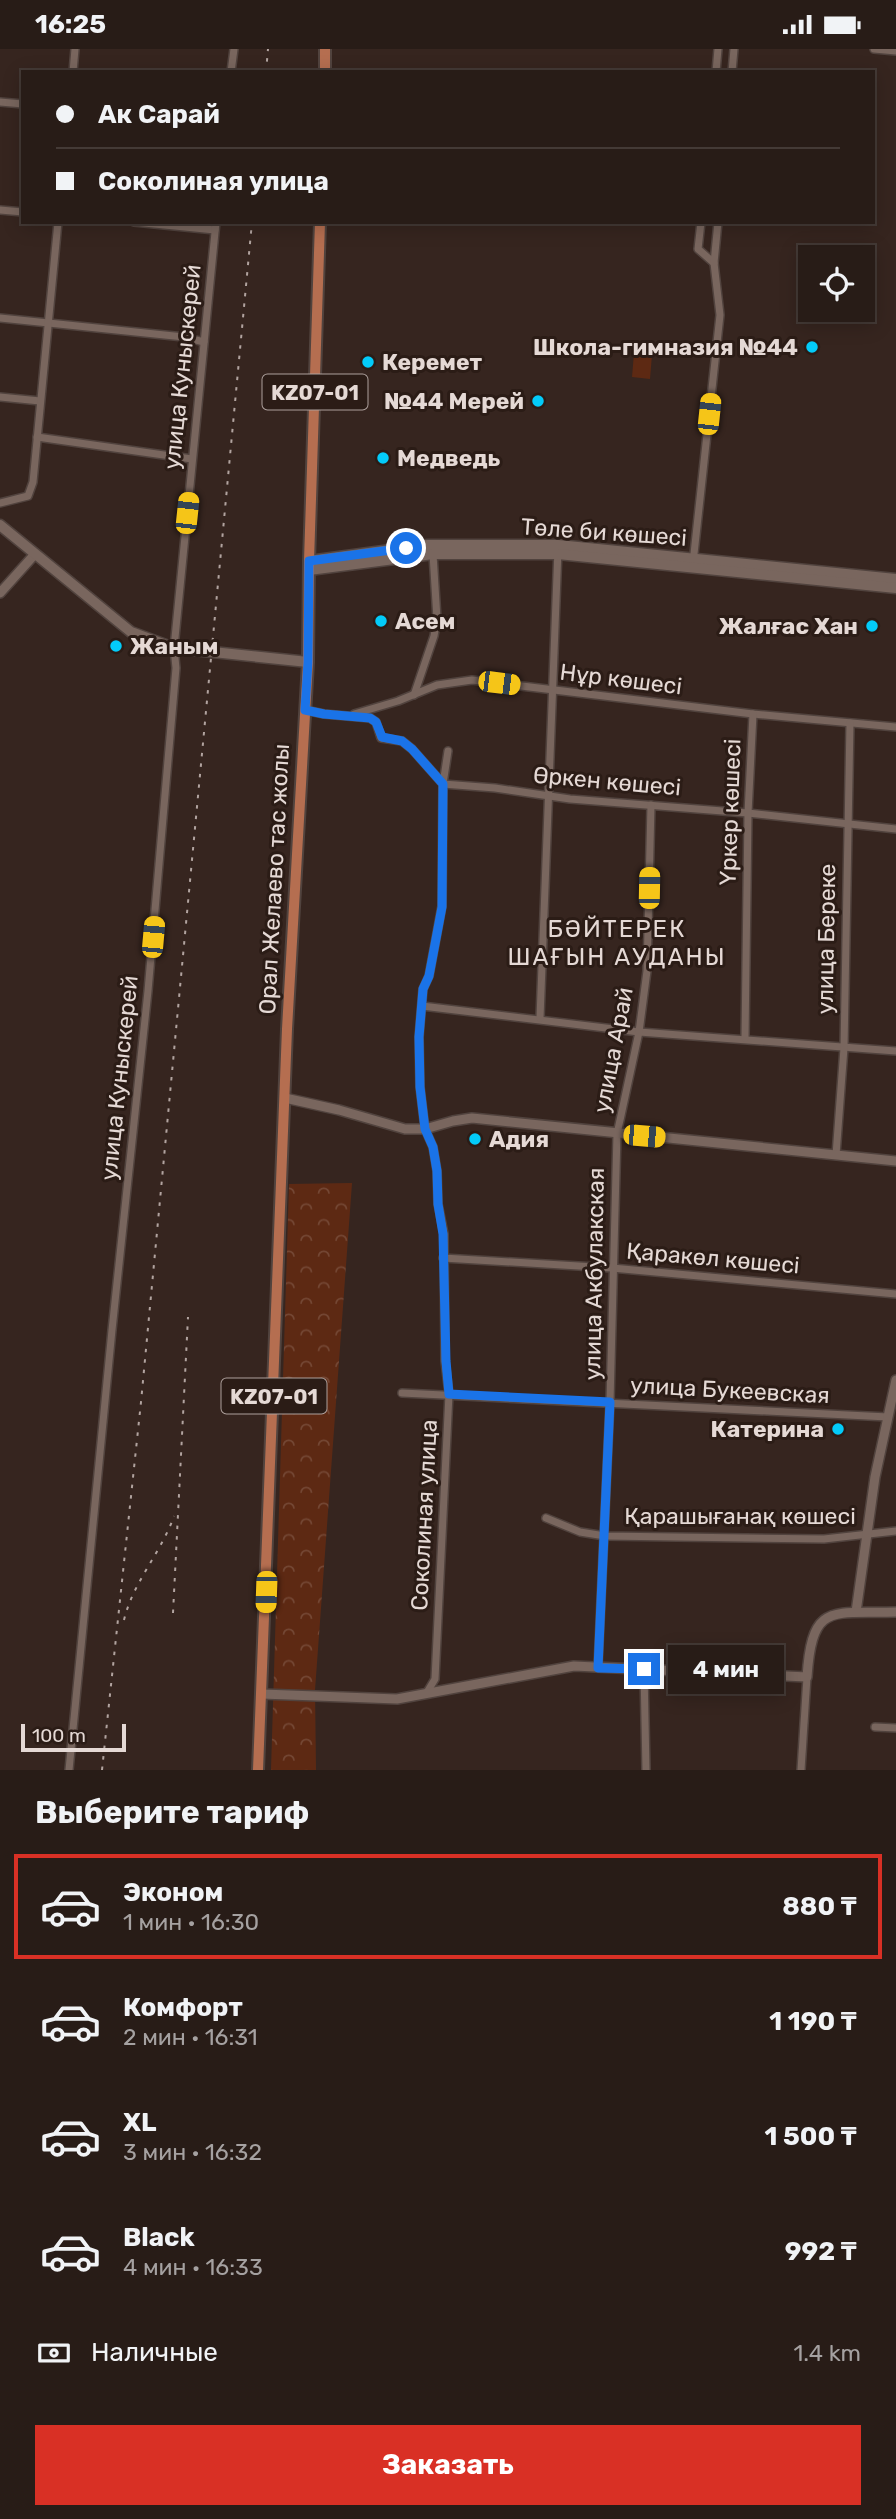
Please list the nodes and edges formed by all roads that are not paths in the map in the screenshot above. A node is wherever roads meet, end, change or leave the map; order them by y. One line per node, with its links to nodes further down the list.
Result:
1 (75, 49): 8 (street)
2 (234, 49): 9 (street)
3 (325, 49): 10 (main road)
4 (718, 49): 11 (street)
5 (734, 49): 12 (street)
6 (874, 49): 7 (street)
7 (896, 51)
8 (73, 70)
9 (231, 70)
10 (325, 70)
11 (716, 70)
12 (732, 70)
13 (0, 102): 14 (street)
14 (21, 104)
15 (0, 210): 16 (street)
16 (21, 212)
17 (58, 224): 25 (street)
18 (175, 224): 22 (street)
19 (320, 224): 37 (main road, KZ07-01)
20 (701, 224): 23 (street)
21 (718, 224): 23 (street)
22 (216, 226): 26 (street, улица Куныскерей)
23 (714, 263): 36 (street)
24 (0, 318): 25 (street)
25 (48, 322): 26 (street); 28 (street)
26 (204, 342): 30 (street, улица Куныскерей)
27 (0, 397): 28 (street)
28 (40, 401): 29 (street)
29 (37, 437): 30 (street); 31 (street)
30 (192, 459): 41 (street, улица Куныскерей)
31 (0, 503)
32 (0, 525): 34 (main road)
33 (558, 549): 35 (main road, Төле би көшесі); 36 (main road, Төле би көшесі); 37 (main road, Төле би көшесі); 43 (street)
34 (35, 554): 40 (street); 41 (main road)
35 (433, 554): 37 (main road, Төле би көшесі); 44 (street)
36 (693, 562): 38 (main road, Төле би көшесі); 39 (main road, Төле би көшесі)
37 (309, 565): 42 (main road, KZ07-01)
38 (896, 579)
39 (896, 588)
40 (0, 593)
41 (174, 648): 42 (main road); 89 (street, улица Куныскерей)
42 (308, 662): 45 (main road, Орал Желаево тас жолы / KZ07-01)
43 (554, 690): 44 (street, Нұр көшесі); 46 (street, Нұр көшесі); 52 (street)
44 (414, 695): 47 (street, Нұр көшесі)
45 (305, 710): 47 (street); 63 (main road, Орал Желаево тас жолы / KZ07-01)
46 (753, 714): 48 (street, Нұр көшесі); 54 (street, Үркер көшесі)
47 (347, 717): 51 (street)
48 (850, 723): 49 (street, Нұр көшесі); 55 (street, улица Береке)
49 (896, 727)
50 (448, 751): 51 (street, Соколиная улица)
51 (443, 784): 52 (street, Өркен көшесі); 57 (street, Соколиная улица)
52 (550, 797): 53 (street, Өркен көшесі); 58 (street)
53 (651, 805): 54 (street, Өркен көшесі); 59 (street, улица Арай)
54 (748, 813): 55 (street, Өркен көшесі); 60 (street, Үркер көшесі)
55 (846, 824): 56 (street, Өркен көшесі); 61 (street, улица Береке)
56 (896, 829)
57 (422, 1006): 58 (street); 64 (street, Соколиная улица)
58 (540, 1019): 59 (street)
59 (639, 1032): 60 (street); 65 (street, улица Арай)
60 (745, 1038): 61 (street)
61 (844, 1048): 62 (street); 66 (street, улица Береке)
62 (896, 1051)
63 (285, 1098): 64 (street); 85 (main road, KZ07-01)
64 (425, 1129): 65 (street); 68 (street, Соколиная улица)
65 (617, 1134): 66 (street); 69 (street, улица Акбулакская)
66 (835, 1155): 67 (street)
67 (896, 1161)
68 (443, 1258): 69 (street, Қаракөл көшесі); 73 (street, Соколиная улица)
69 (612, 1268): 70 (street, Қаракөл көшесі); 74 (street, улица Акбулакская)
70 (896, 1294)
71 (896, 1380): 75 (street)
72 (401, 1393): 73 (street, улица Букеевская)
73 (449, 1394): 74 (street, улица Букеевская); 86 (street, Соколиная улица)
74 (610, 1402): 75 (street, улица Букеевская); 79 (street, улица Акбулакская)
75 (888, 1417): 78 (street)
76 (546, 1518): 79 (street, Қарашығанақ көшесі)
77 (896, 1531): 78 (street, Қарашығанақ көшесі)
78 (866, 1535): 79 (street, Қарашығанақ көшесі); 80 (street)
79 (605, 1536): 82 (street, улица Акбулакская)
80 (856, 1612): 81 (street); 84 (street)
81 (896, 1612)
82 (598, 1668): 83 (street); 86 (street)
83 (644, 1669): 84 (street); 91 (street)
84 (807, 1677): 92 (street)
85 (262, 1694): 86 (street); 90 (main road, KZ07-01)
86 (426, 1694)
87 (875, 1727): 88 (street)
88 (896, 1728)
89 (69, 1770)
90 (258, 1770)
91 (646, 1770)
92 (801, 1770)

